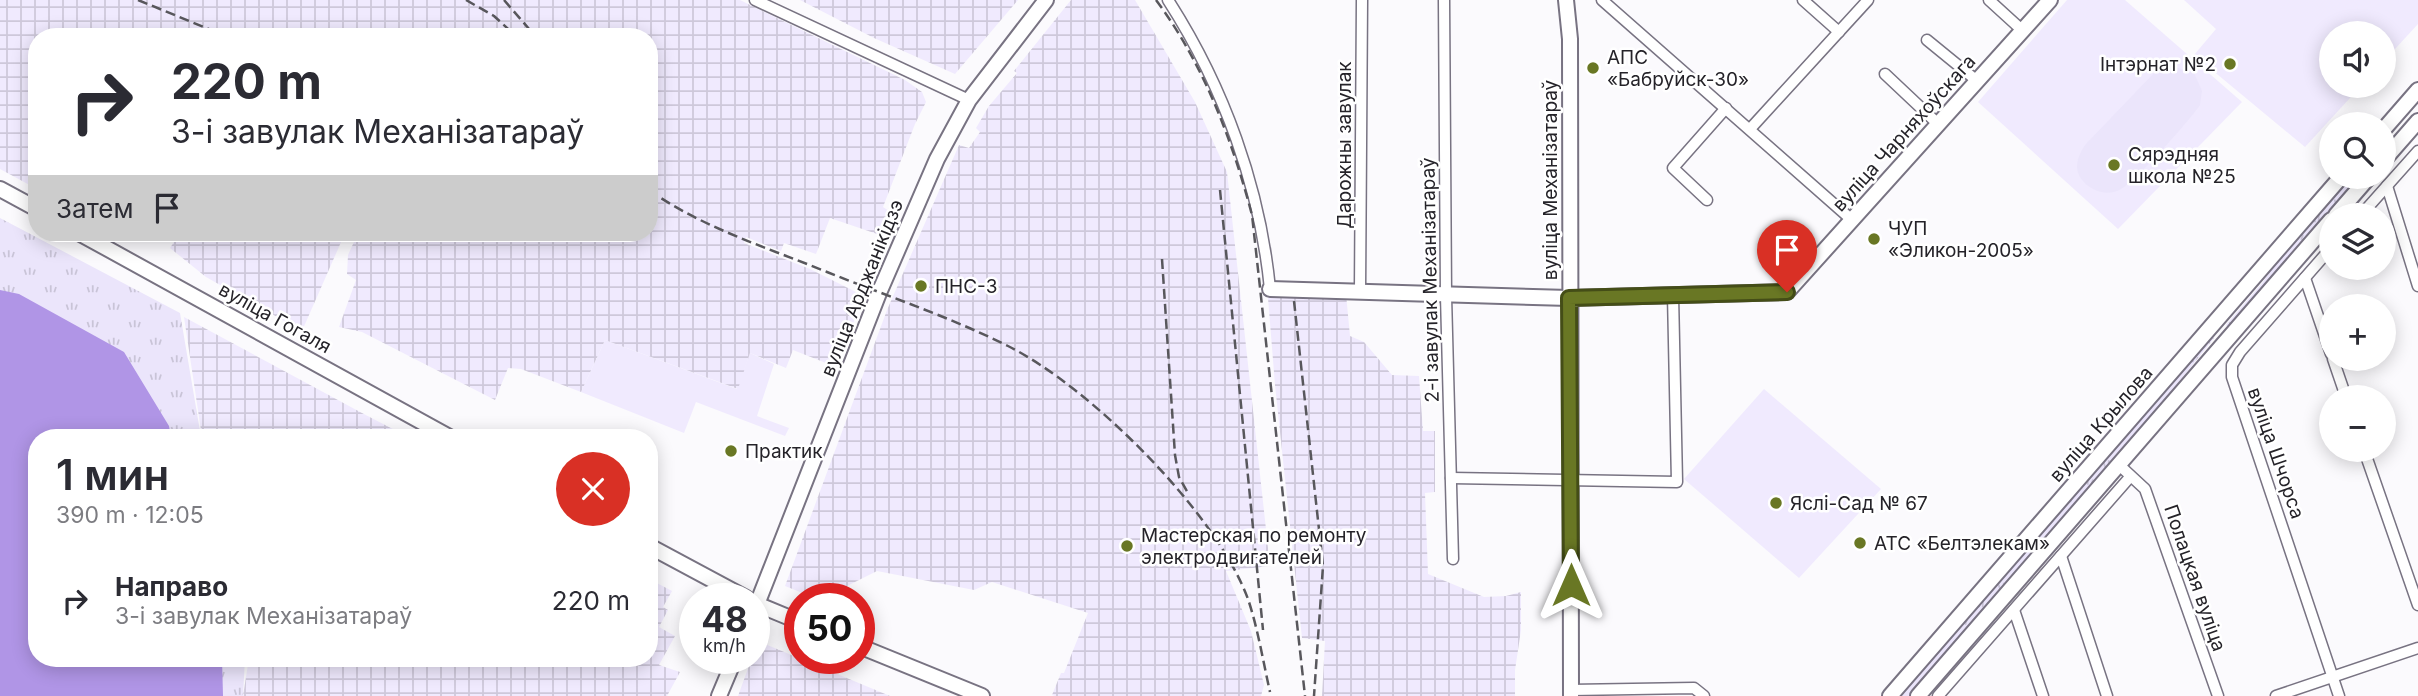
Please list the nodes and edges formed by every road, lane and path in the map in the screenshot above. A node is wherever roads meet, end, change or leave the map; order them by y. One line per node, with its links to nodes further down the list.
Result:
1 (755, 0): 18 (street)
2 (1046, 0): 18 (main road, вуліца Арджанікідзэ)
3 (1168, 0): 44 (street)
4 (1362, 0): 45 (street, Дарожны завулак)
5 (1444, 0): 47 (street, 2-і завулак Механізатараў)
6 (1566, 0): 48 (main road, вуліца Механізатараў)
7 (1602, 0): 19 (street)
8 (1803, 0): 13 (street)
9 (1868, 0): 13 (street)
10 (1989, 0): 12 (street)
11 (2050, 0): 12 (main road, вуліца Чарняхоўскага)
12 (2023, 31): 16 (main road, вуліца Чарняхоўскага)
13 (1839, 32): 23 (street)
14 (1927, 40): 16 (street)
15 (1885, 74): 22 (street)
16 (1976, 80): 22 (main road, вуліца Чарняхоўскага)
17 (2418, 90): 20 (main road)
18 (970, 100): 62 (main road, вуліца Арджанікідзэ)
19 (1726, 108): 23 (street); 34 (street)
20 (2396, 115)
21 (2418, 121): 24 (main road)
22 (1937, 123): 38 (main road, вуліца Чарняхоўскага)
23 (1750, 129): 38 (street)
24 (2396, 146)
25 (2418, 151): 26 (street)
26 (2396, 176)
27 (0, 189): 37 (main road)
28 (2330, 189): 50 (main road, вуліца Крылова)
29 (2358, 189): 33 (main road)
30 (2384, 189): 32 (street)
31 (2388, 189): 43 (street)
32 (2378, 195): 33 (street); 36 (street)
33 (2349, 199): 35 (main road)
34 (1707, 200)
35 (2346, 203)
36 (2371, 203)
37 (28, 204)
38 (1852, 220): 46 (main road, вуліца Чарняхоўскага)
39 (2319, 234): 51 (main road, вуліца Крылова)
40 (95, 242): 52 (main road, вуліца Гогаля)
41 (2319, 262): 42 (street, вуліца Шчорса)
42 (2305, 278): 49 (street); 68 (street, вуліца Шчорса)
43 (2418, 286)
44 (1269, 289): 45 (main road)
45 (1360, 291): 47 (main road)
46 (1673, 295): 48 (main road); 57 (street)
47 (1446, 296): 48 (main road); 56 (street, 2-і завулак Механізатараў)
48 (1569, 298): 57 (main road, вуліца Механізатараў)
49 (2319, 318)
50 (2212, 324): 51 (main road); 73 (main road, вуліца Крылова)
51 (2227, 340): 54 (main road, вуліца Крылова)
52 (436, 429)
53 (2368, 462): 63 (street)
54 (2119, 464): 55 (street, Полацкая вуліца); 74 (main road, вуліца Крылова)
55 (2130, 477): 59 (street); 78 (street, Полацкая вуліца)
56 (1451, 478): 57 (street); 60 (street, 2-і завулак Механізатараў)
57 (1571, 480): 69 (main road, вуліца Механізатараў)
58 (658, 551): 61 (main road)
59 (2061, 556): 64 (street); 77 (street)
60 (1453, 559)
61 (715, 583)
62 (762, 583)
63 (2418, 605)
64 (2014, 610): 75 (street); 76 (street)
65 (2418, 648): 68 (street)
66 (875, 653): 71 (main road)
67 (728, 674): 70 (main road)
68 (2333, 677): 79 (street); 80 (street, вуліца Шчорса)
69 (1571, 693): 72 (street)
70 (719, 696)
71 (982, 696)
72 (1704, 696)
73 (1890, 696)
74 (1918, 696)
75 (1938, 696)
76 (2043, 696)
77 (2106, 696)
78 (2218, 696)
79 (2276, 696)
80 (2339, 696)

